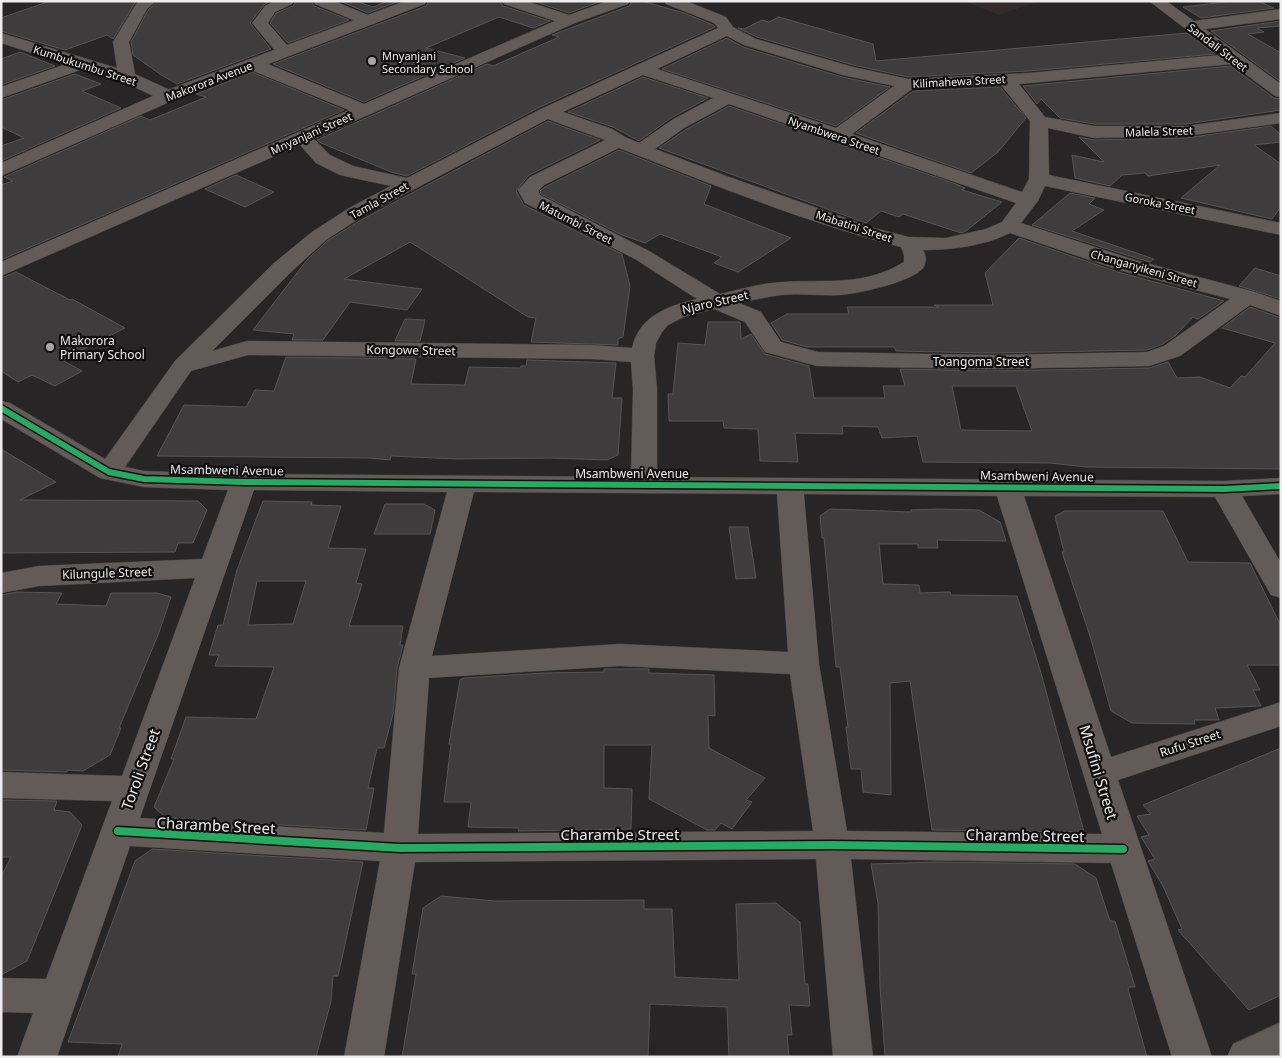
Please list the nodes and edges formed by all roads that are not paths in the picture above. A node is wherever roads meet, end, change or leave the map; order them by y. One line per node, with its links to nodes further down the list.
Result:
1 (287, 1): 15 (street)
2 (320, 1): 11 (street)
3 (420, 1): 11 (street, Makorora Avenue)
4 (509, 1): 10 (street)
5 (623, 1): 10 (street, Mnyanjani Street)
6 (671, 1): 13 (street, Kilimahewa Street)
7 (1156, 1): 12 (street, Sandali Street)
8 (139, 3): 20 (street)
9 (1281, 14): 12 (street)
10 (569, 20): 27 (street, Mnyanjani Street)
11 (369, 21): 15 (street, Makorora Avenue)
12 (1191, 26): 16 (street, Sandali Street)
13 (727, 30): 19 (street, Tamla Street); 22 (street, Kilimahewa Street)
14 (1, 38): 17 (street, Kumbukumbu Street)
15 (284, 51): 18 (street, Makorora Avenue)
16 (1234, 59): 21 (street, Kilimahewa Street); 23 (street, Sandali Street)
17 (81, 64): 20 (street, Kumbukumbu Street); 24 (street)
18 (252, 64): 25 (street, Makorora Avenue); 27 (street)
19 (640, 69): 26 (street, Nyambwera Street); 28 (street, Tamla Street)
20 (127, 76): 25 (street, Kumbukumbu Street)
21 (1006, 79): 22 (street, Kilimahewa Street); 30 (street)
22 (908, 84): 31 (street)
23 (1281, 92)
24 (1, 93)
25 (168, 96): 35 (street, Makorora Avenue)
26 (729, 97): 31 (street, Nyambwera Street); 34 (street)
27 (364, 110): 32 (street, Mnyanjani Street)
28 (546, 113): 33 (street, Mabatini Street); 37 (street, Tamla Street)
29 (1281, 118): 30 (street, Malela Street)
30 (1038, 121): 36 (street, Mabatini Street)
31 (838, 135): 38 (street, Nyambwera Street)
32 (302, 137): 37 (street); 42 (street, Mnyanjani Street)
33 (618, 141): 34 (street, Mabatini Street); 44 (street, Matumbi Street)
34 (642, 149): 41 (street, Mabatini Street)
35 (1, 170)
36 (1039, 179): 38 (street, Mabatini Street); 40 (street, Goroka Street)
37 (410, 184): 47 (street, Tamla Street)
38 (1028, 201): 39 (street, Mabatini Street)
39 (1008, 226): 41 (street, Mabatini Street); 43 (street, Changanyikeni Street)
40 (1281, 229)
41 (909, 243): 44 (street, Njaro Street)
42 (1, 270)
43 (1247, 297): 44 (street, Toangoma Street); 45 (street, Changanyikeni Street)
44 (717, 302): 46 (street, Njaro Street)
45 (1281, 309)
46 (642, 356): 47 (street, Kongowe Street); 52 (street, Njaro Street)
47 (183, 366): 49 (street, Tamla Street)
48 (6, 416): 49 (street, Msambweni Avenue)
49 (109, 472): 50 (street, Msambweni Avenue)
50 (244, 482): 51 (street, Msambweni Avenue); 57 (street, Toroli Street)
51 (463, 483): 52 (street, Msambweni Avenue); 61 (street)
52 (644, 484): 53 (street, Msambweni Avenue)
53 (790, 485): 55 (street, Msambweni Avenue); 60 (street)
54 (1281, 486): 56 (street, Msambweni Avenue)
55 (1008, 487): 56 (street, Msambweni Avenue); 63 (street, Msufini Street)
56 (1224, 489): 59 (street)
57 (213, 568): 58 (street, Kilungule Street); 65 (street, Toroli Street)
58 (1, 583)
59 (1281, 588)
60 (804, 664): 61 (street); 67 (street)
61 (414, 668): 68 (street)
62 (1281, 714): 63 (street, Rufu Street)
63 (1100, 773): 69 (street, Msufini Street)
64 (1, 785): 65 (street)
65 (134, 789): 66 (street, Toroli Street)
66 (118, 831): 68 (street, Charambe Street); 71 (street, Toroli Street)
67 (832, 845): 68 (street, Charambe Street); 69 (street, Charambe Street); 75 (street)
68 (400, 848): 74 (street)
69 (1122, 849): 76 (street, Msufini Street)
70 (1, 995): 71 (street)
71 (58, 997): 73 (street, Toroli Street)
72 (1281, 1040): 77 (street)
73 (36, 1057)
74 (364, 1057)
75 (853, 1057)
76 (1192, 1057)
77 (1247, 1057)

